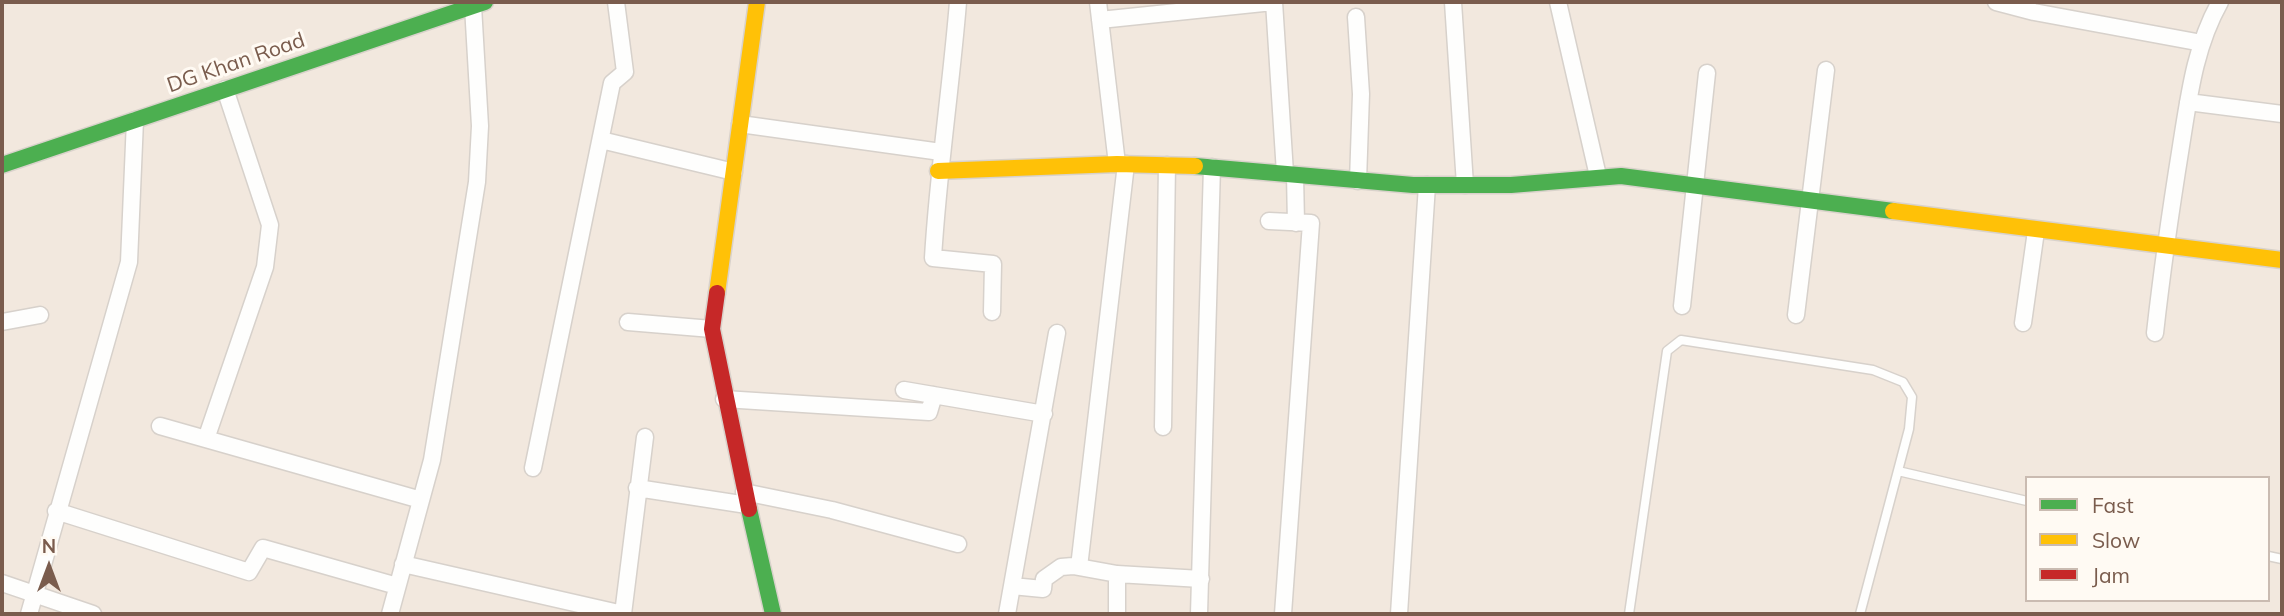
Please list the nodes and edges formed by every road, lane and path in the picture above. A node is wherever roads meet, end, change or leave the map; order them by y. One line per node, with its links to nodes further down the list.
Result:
1 (616, 2): 23 (street)
2 (757, 2): 22 (street)
3 (958, 2): 24 (street)
4 (1098, 2): 14 (street)
5 (1273, 2): 14 (street); 31 (street)
6 (1453, 2): 36 (street)
7 (1558, 2): 32 (street)
8 (1996, 2): 13 (street)
9 (2072, 2): 13 (street)
10 (2220, 2): 15 (street)
11 (479, 4): 18 (street, DG Khan Road); 65 (street)
12 (1356, 17): 33 (street)
13 (2068, 18): 15 (street)
14 (1100, 20): 26 (street)
15 (2202, 43): 19 (street)
16 (1826, 70): 37 (street)
17 (1707, 73): 34 (street)
18 (225, 89): 21 (street, DG Khan Road); 60 (street)
19 (2188, 102): 20 (street); 41 (street)
20 (2282, 114)
21 (135, 120): 25 (street, DG Khan Road); 67 (street)
22 (740, 124): 24 (street); 30 (street)
23 (601, 140): 30 (street); 61 (street)
24 (941, 152): 29 (street)
25 (2, 164)
26 (1121, 164): 27 (street); 29 (street); 70 (street)
27 (1167, 165): 28 (street); 58 (street)
28 (1212, 167): 31 (street); 72 (street)
29 (938, 171): 44 (street)
30 (734, 173): 50 (street)
31 (1290, 174): 33 (street); 39 (street)
32 (1598, 176): 34 (street); 36 (street)
33 (1358, 181): 35 (street)
34 (1696, 183): 37 (street); 43 (street)
35 (1427, 185): 36 (street); 86 (street)
36 (1465, 185)
37 (1810, 199): 40 (street); 46 (street)
38 (1269, 221): 39 (street)
39 (1296, 223): 85 (street)
40 (2036, 231): 41 (street); 49 (street)
41 (2165, 246): 42 (street); 52 (street)
42 (2282, 260)
43 (1682, 306)
44 (992, 312)
45 (40, 315): 47 (street)
46 (1796, 315)
47 (2, 322)
48 (628, 322): 50 (street)
49 (2023, 323)
50 (712, 328): 55 (street)
51 (1057, 333): 56 (street)
52 (2155, 333)
53 (904, 390): 54 (street)
54 (934, 395): 55 (street); 56 (street)
55 (724, 399): 64 (street)
56 (1044, 415): 75 (street)
57 (160, 426): 60 (street)
58 (1163, 427)
59 (645, 436): 63 (street)
60 (205, 439): 65 (street)
61 (533, 468)
62 (1898, 471): 66 (lane); 87 (lane); 88 (lane)
63 (638, 488): 64 (street); 80 (street)
64 (745, 498): 68 (street); 81 (street)
65 (421, 500): 69 (street)
66 (2025, 501)
67 (57, 511): 74 (street); 76 (street)
68 (958, 544)
69 (403, 564): 74 (street); 80 (street)
70 (1079, 567): 71 (street); 75 (street)
71 (1117, 574): 72 (street); 83 (street)
72 (1201, 579): 84 (street)
73 (2, 583): 76 (street)
74 (397, 586): 79 (street)
75 (1012, 586): 82 (street)
76 (34, 594): 77 (street); 78 (street)
77 (29, 614)
78 (93, 614)
79 (390, 614)
80 (623, 614)
81 (773, 614)
82 (1007, 614)
83 (1117, 614)
84 (1199, 614)
85 (1283, 614)
86 (1399, 614)
87 (1629, 614)
88 (1860, 614)

